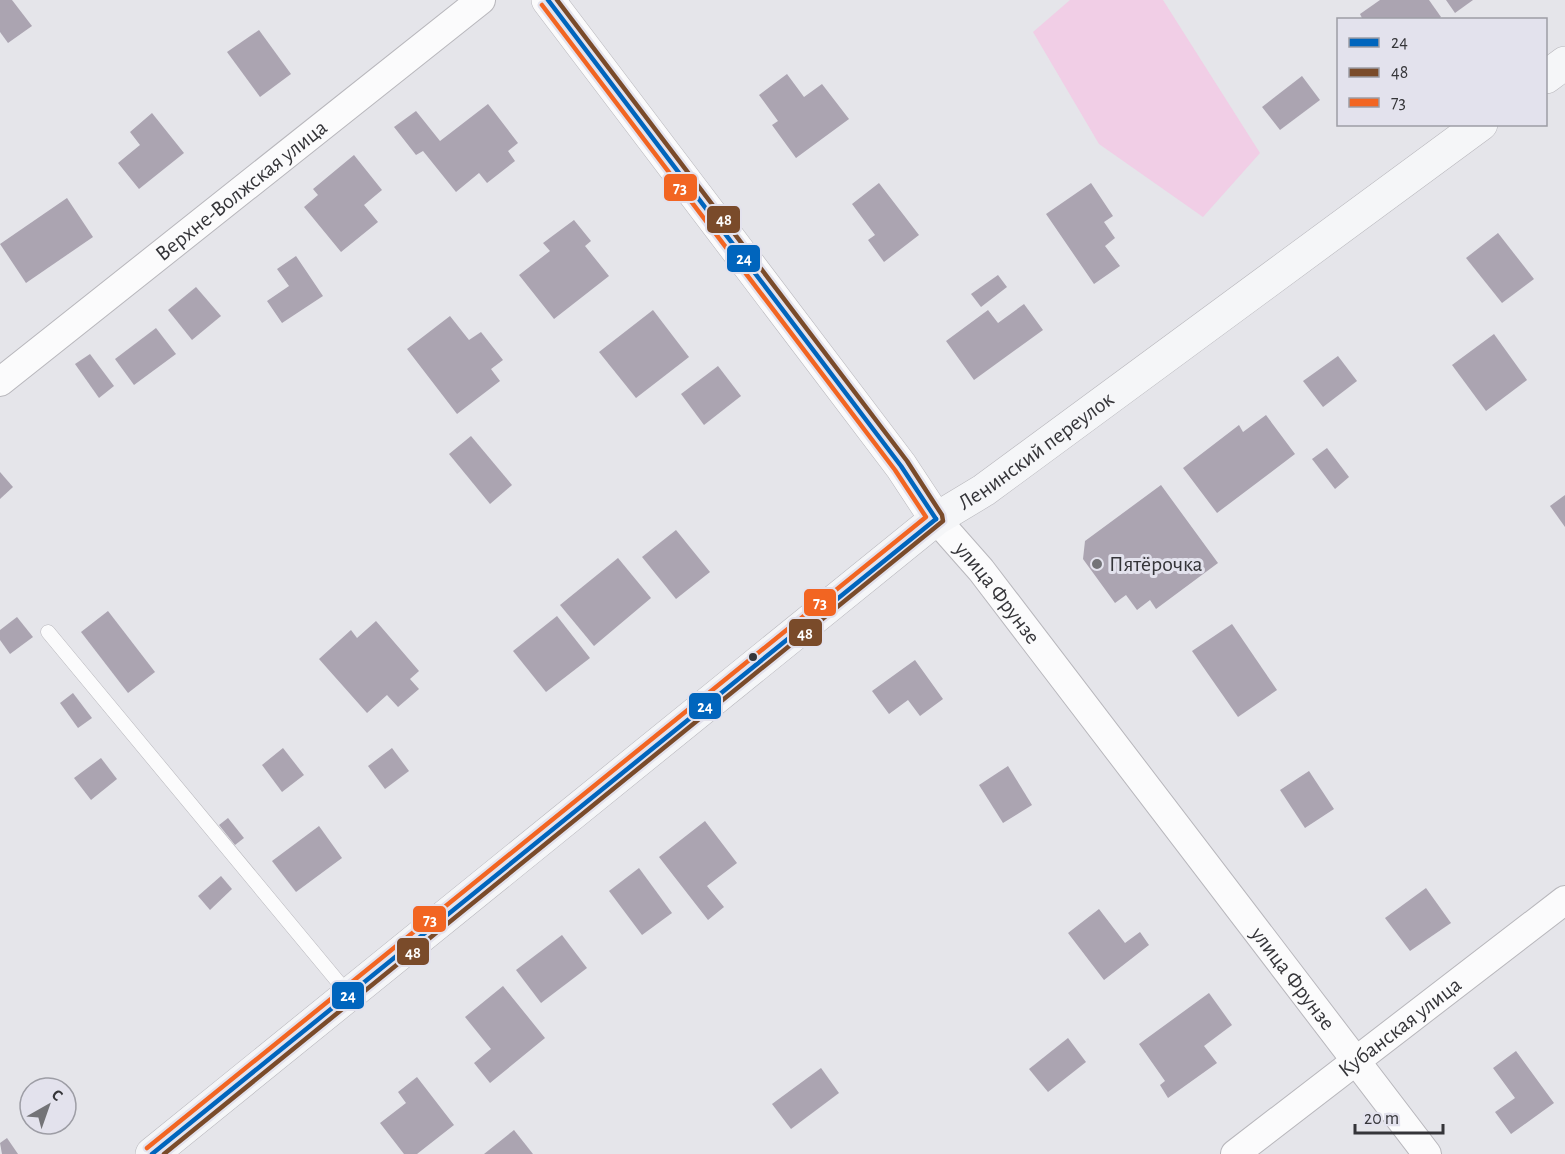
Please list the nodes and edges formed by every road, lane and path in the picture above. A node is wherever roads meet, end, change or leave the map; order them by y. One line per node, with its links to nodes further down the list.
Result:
1 (481, 0): 6 (street, Верхне-Волжская улица)
2 (548, 0): 7 (street, улица Фрунзе)
3 (1565, 63): 4 (main road)
4 (1547, 76)
5 (1478, 126): 7 (main road, Ленинский переулок)
6 (0, 382)
7 (936, 519): 10 (main road, Ленинский переулок); 11 (street, улица Фрунзе)
8 (48, 632): 10 (lane)
9 (1565, 900): 11 (street, Кубанская улица)
10 (349, 995): 12 (main road, Ленинский переулок)
11 (1356, 1061): 13 (street, Кубанская улица); 14 (street, улица Фрунзе)
12 (152, 1154)
13 (1235, 1154)
14 (1427, 1154)

